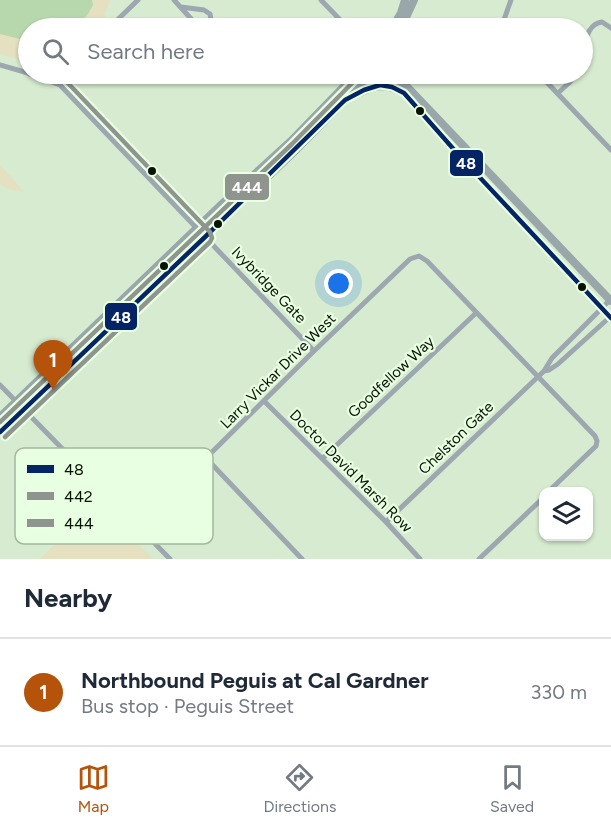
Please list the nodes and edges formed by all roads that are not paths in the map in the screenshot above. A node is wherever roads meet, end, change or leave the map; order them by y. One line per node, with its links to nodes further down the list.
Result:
1 (138, 0): 8 (street)
2 (174, 0): 7 (street)
3 (321, 0): 11 (street)
4 (405, 0): 12 (street)
5 (414, 0): 13 (street)
6 (511, 0): 14 (street)
7 (181, 8): 9 (street); 10 (street)
8 (119, 18)
9 (190, 18)
10 (211, 18)
11 (338, 18)
12 (398, 18)
13 (406, 18)
14 (505, 18)
15 (593, 25): 16 (street)
16 (611, 28)
17 (0, 66): 18 (street)
18 (18, 70)
19 (346, 84): 32 (street)
20 (361, 84): 30 (street)
21 (396, 84): 27 (street)
22 (404, 84): 29 (street)
23 (409, 84): 29 (street)
24 (549, 84): 28 (street)
25 (568, 84): 28 (street)
26 (60, 85): 32 (street, Ivybridge Gate)
27 (404, 93): 30 (street); 35 (street)
28 (558, 93): 31 (street)
29 (414, 94): 34 (street)
30 (345, 100): 33 (street)
31 (611, 150)
32 (197, 228): 33 (street, Ivybridge Gate); 42 (street)
33 (206, 237): 38 (street, Ivybridge Gate); 44 (street)
34 (611, 300): 35 (street, Chelston Gate)
35 (601, 308): 37 (street); 39 (street, Chelston Gate)
36 (476, 313): 38 (street, Larry Vickar Drive West); 40 (street, Larry Vickar Drive West); 49 (street, Goodfellow Way)
37 (611, 317): 39 (street, Chelston Gate)
38 (314, 351): 43 (street, Larry Vickar Drive West)
39 (544, 372): 40 (street, Chelston Gate)
40 (538, 376): 51 (street, Larry Vickar Drive West); 53 (street, Chelston Gate)
41 (0, 385): 42 (street)
42 (15, 401): 44 (street); 45 (street)
43 (264, 401): 48 (street, Larry Vickar Drive West); 49 (street, Doctor David Marsh Row)
44 (24, 410): 46 (street); 47 (street)
45 (0, 417)
46 (0, 432)
47 (62, 448)
48 (213, 452)
49 (323, 458): 53 (street, Doctor David Marsh Row)
50 (213, 464): 56 (street)
51 (554, 487)
52 (539, 501): 58 (street)
53 (386, 522): 57 (street, Doctor David Marsh Row)
54 (156, 544): 55 (street)
55 (170, 559)
56 (303, 559)
57 (420, 559)
58 (478, 559)

